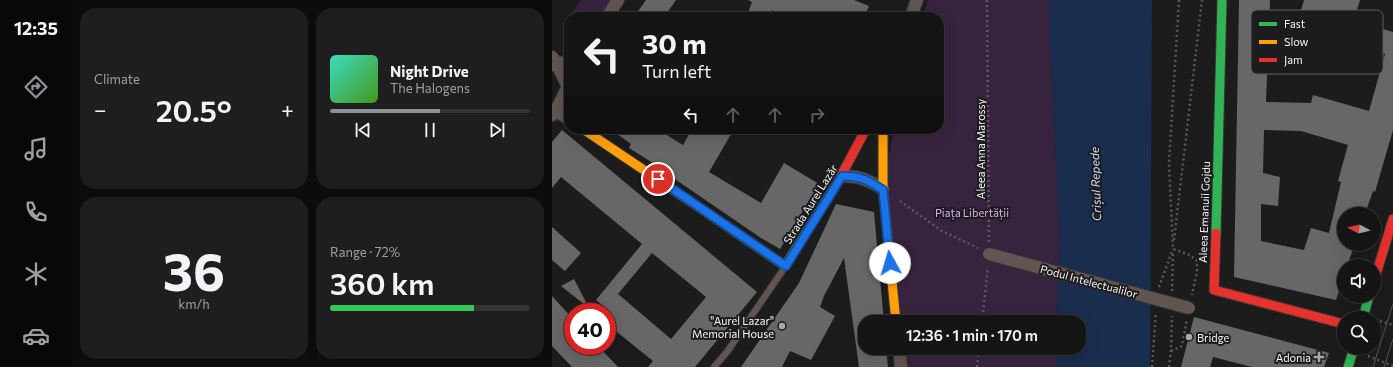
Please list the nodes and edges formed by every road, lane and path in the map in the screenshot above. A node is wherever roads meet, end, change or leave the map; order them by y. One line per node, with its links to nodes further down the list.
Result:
1 (618, 0): 7 (street)
2 (917, 0): 8 (street)
3 (987, 0): 21 (path, Aleea Anna Marossy)
4 (1179, 0): 20 (path)
5 (1202, 0): 20 (path)
6 (1222, 0): 30 (street, Aleea Emanuil Gojdu)
7 (610, 12)
8 (913, 12)
9 (558, 62): 10 (street)
10 (564, 76)
11 (564, 92): 12 (street)
12 (553, 109): 13 (street)
13 (564, 116)
14 (591, 134): 23 (street)
15 (863, 134): 17 (street, Strada Aurel Lazăr)
16 (883, 134): 18 (street)
17 (842, 176): 18 (street); 23 (street, Strada Aurel Lazăr)
18 (883, 190): 21 (path); 27 (street)
19 (1393, 219): 22 (street)
20 (1173, 249): 24 (path); 26 (path)
21 (989, 254): 26 (street, Podul Intelectualilor, bridge); 28 (path, Aleea Anna Marossy)
22 (1381, 259)
23 (786, 266): 38 (lane, Strada Aurel Lazăr)
24 (1157, 293)
25 (1156, 308): 41 (path)
26 (1190, 308): 32 (path)
27 (895, 315)
28 (983, 315)
29 (1381, 321): 31 (path)
30 (1337, 322)
31 (1393, 325)
32 (1171, 351)
33 (900, 355): 39 (street)
34 (978, 355): 40 (path)
35 (1352, 355): 42 (street)
36 (1368, 356): 37 (path)
37 (1393, 366)
38 (714, 367)
39 (901, 367)
40 (977, 367)
41 (1152, 367)
42 (1348, 367)

